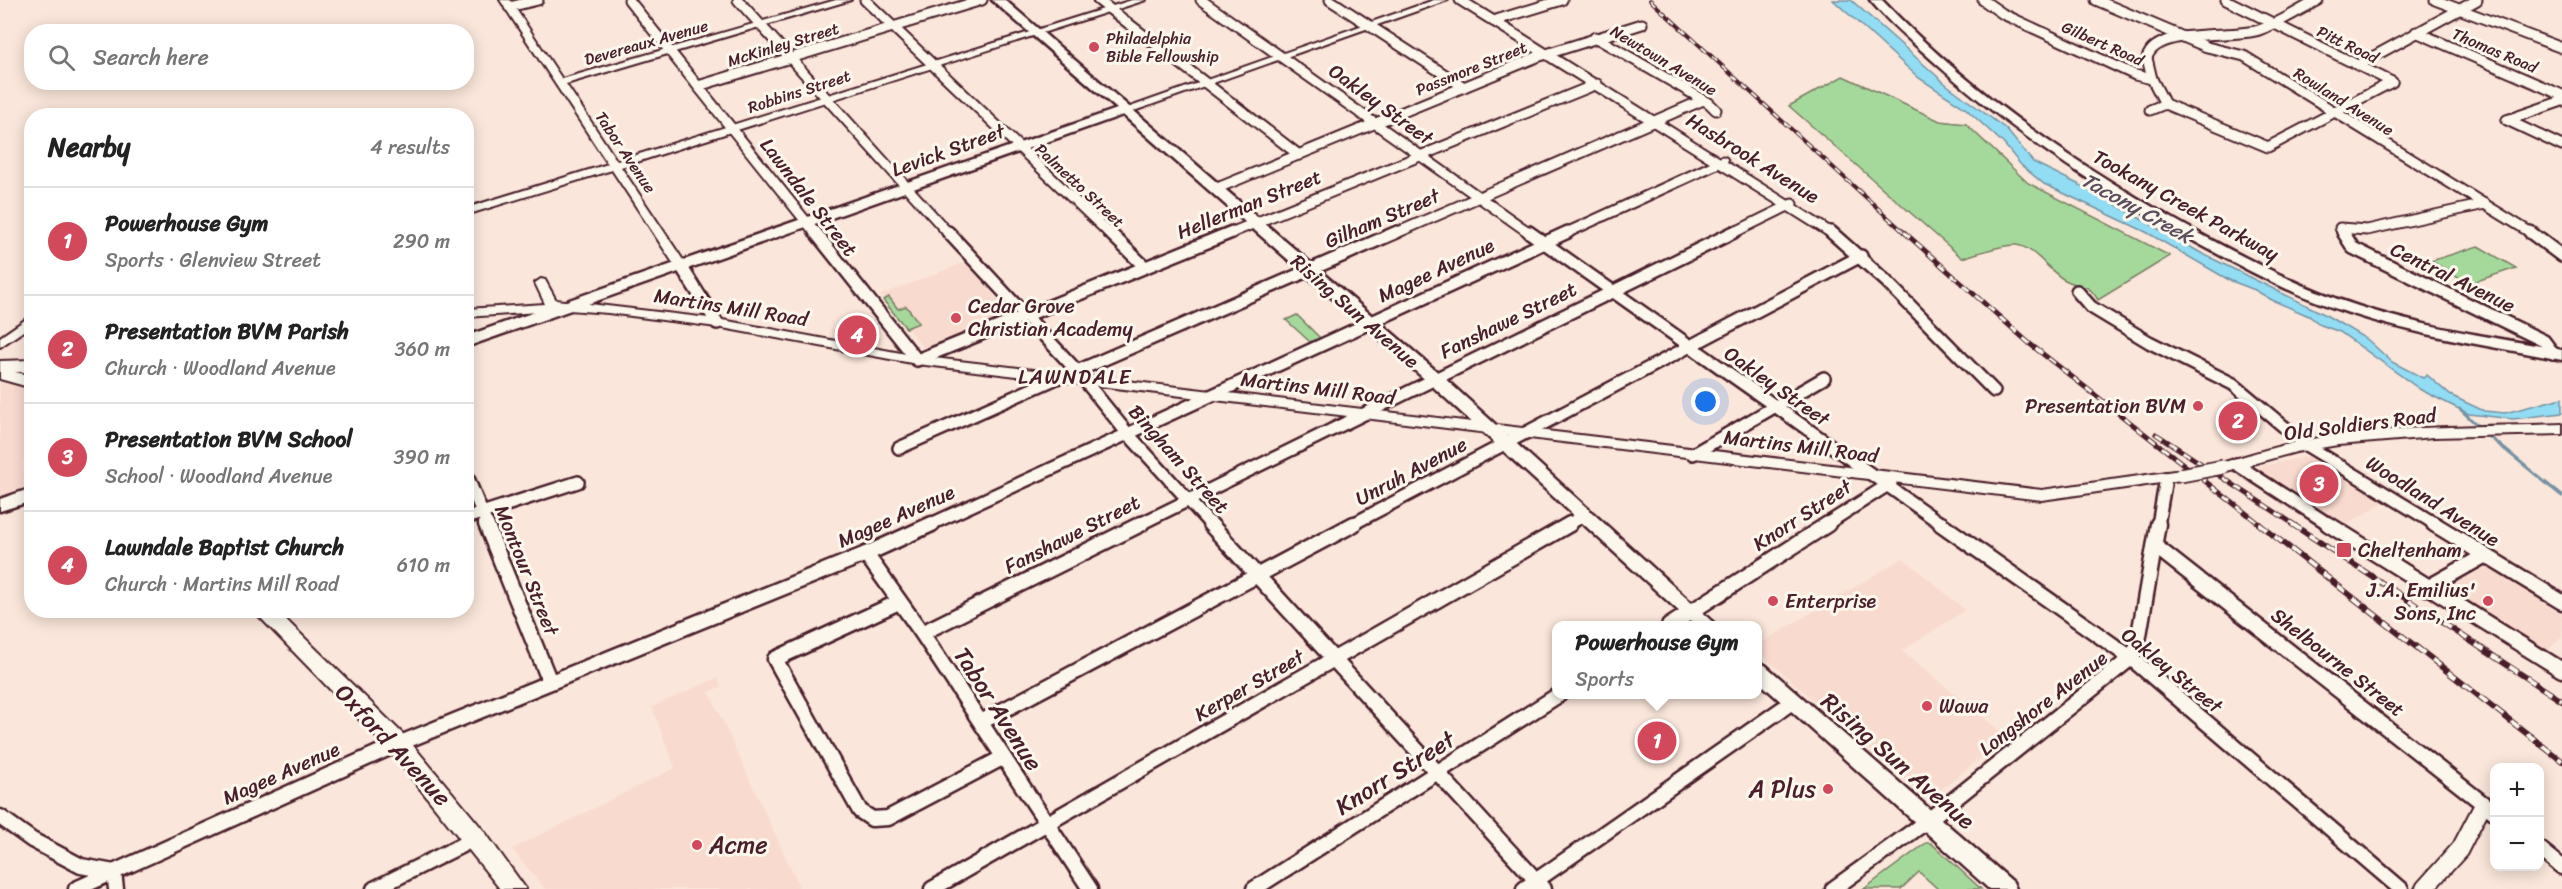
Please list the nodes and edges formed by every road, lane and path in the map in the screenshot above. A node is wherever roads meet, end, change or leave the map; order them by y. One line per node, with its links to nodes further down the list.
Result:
1 (538, 0): 22 (street)
2 (629, 0): 36 (street, Lawndale Street)
3 (738, 0): 27 (street, Bingham Street)
4 (846, 0): 27 (street, Devereaux Avenue)
5 (865, 0): 30 (street, Palmetto Street)
6 (982, 0): 30 (street, McKinley Street)
7 (998, 0): 32 (main road, Rising Sun Avenue)
8 (1098, 0): 23 (street)
9 (1141, 0): 23 (street, Robbins Street)
10 (1201, 0): 38 (street, Oakley Street)
11 (1330, 0): 29 (street)
12 (1443, 0): 29 (street, Levick Street)
13 (1460, 0): 25 (street, Hasbrook Avenue)
14 (1562, 0): 25 (street)
15 (1876, 0): 92 (main road, Tookany Creek Parkway)
16 (1983, 0): 42 (street, Gilbert Road)
17 (2096, 0): 33 (street, Rowland Avenue)
18 (2226, 0): 26 (street, Pitt Road)
19 (2318, 0): 26 (street)
20 (2435, 0): 24 (street)
21 (2477, 0): 24 (street)
22 (507, 4): 43 (street, Tabor Avenue)
23 (1110, 10): 32 (street, Robbins Street); 44 (street)
24 (2460, 10): 31 (street); 35 (street)
25 (1493, 21): 37 (street, Hasbrook Avenue)
26 (2272, 23): 33 (street); 41 (street, Pitt Road)
27 (761, 24): 36 (street, Devereaux Avenue); 39 (street, Bingham Street)
28 (1642, 24): 34 (street, Passmore Street)
29 (1369, 25): 38 (street, Levick Street); 47 (street)
30 (893, 26): 39 (street, McKinley Street); 40 (street, Palmetto Street)
31 (2416, 32): 41 (street); 48 (street, Thomas Road)
32 (1035, 33): 40 (street, Robbins Street); 55 (main road, Rising Sun Avenue)
33 (2182, 36): 42 (street); 56 (street, Rowland Avenue)
34 (1595, 37): 37 (street, Passmore Street); 50 (street, Newtown Avenue)
35 (2562, 48)
36 (669, 51): 43 (street, Devereaux Avenue); 46 (street, Lawndale Street)
37 (1548, 54): 45 (street, Hasbrook Avenue); 47 (street, Passmore Street)
38 (1281, 56): 44 (street, Levick Street); 58 (street, Oakley Street)
39 (789, 58): 46 (street, McKinley Street); 49 (street, Bingham Street)
40 (933, 65): 49 (street, Robbins Street); 61 (street, Palmetto Street)
41 (2358, 65): 56 (street, Pitt Road)
42 (2152, 79): 52 (street, Gilbert Road)
43 (559, 83): 65 (street, Tabor Avenue)
44 (1204, 84): 55 (street, Levick Street); 62 (street)
45 (1597, 84): 57 (street, Hasbrook Avenue); 63 (street, Hellerman Street)
46 (698, 86): 59 (street, Lawndale Street)
47 (1464, 87): 58 (street, Passmore Street)
48 (2562, 95)
49 (826, 99): 59 (street, Robbins Street); 66 (street, Bingham Street)
50 (1703, 100): 53 (street, Newtown Avenue); 57 (street, Gilham Street)
51 (2562, 100): 60 (street)
52 (2165, 104): 54 (street); 56 (street)
53 (1716, 110)
54 (2150, 110)
55 (1125, 111): 61 (main road, Levick Street); 67 (main road, Rising Sun Avenue)
56 (2331, 112): 70 (street, Rowland Avenue)
57 (1657, 121): 64 (street, Hasbrook Avenue); 68 (street, Gilham Street)
58 (1376, 123): 62 (street, Passmore Street); 63 (street, Oakley Street)
59 (732, 129): 65 (street, Robbins Street); 72 (street, Lawndale Street)
60 (2562, 146)
61 (1018, 147): 66 (main road, Levick Street); 78 (street, Palmetto Street)
62 (1299, 155): 67 (street, Passmore Street)
63 (1419, 156): 68 (street, Oakley Street); 73 (street, Hellerman Street)
64 (1723, 161): 69 (street, Hasbrook Avenue); 74 (street, Magee Avenue)
65 (614, 166): 71 (street, Robbins Street); 77 (street, Tabor Avenue)
66 (907, 187): 72 (main road, Levick Street); 85 (street, Bingham Street)
67 (1215, 189): 73 (main road, Rising Sun Avenue)
68 (1479, 197): 74 (street, Oakley Street); 79 (street, Gilham Street)
69 (1792, 204): 75 (street, Hasbrook Avenue); 82 (street, Fanshawe Street)
70 (2485, 204): 76 (street, Rowland Avenue); 92 (street, Central Avenue)
71 (474, 210)
72 (805, 222): 77 (main road, Levick Street); 95 (street, Lawndale Street)
73 (1253, 223): 78 (street, Hellerman Street); 79 (main road, Rising Sun Avenue)
74 (1544, 243): 82 (street, Oakley Street); 87 (street, Magee Avenue)
75 (1861, 256): 91 (street, Unruh Avenue); 105 (street, Hasbrook Avenue)
76 (2562, 256)
77 (681, 266): 83 (main road, Levick Street); 86 (street, Tabor Avenue)
78 (1145, 267): 85 (street, Hellerman Street)
79 (1309, 271): 87 (main road, Rising Sun Avenue); 98 (street, Gilham Street)
80 (541, 283): 83 (street)
81 (2077, 291): 114 (street, Woodland Avenue)
82 (1610, 292): 91 (street, Oakley Street); 103 (street, Fanshawe Street)
83 (569, 306): 84 (street, Martins Mill Road); 86 (street, Martins Mill Road); 89 (main road, Levick Street)
84 (474, 312)
85 (1023, 316): 95 (street, Hellerman Street); 98 (street, Bingham Street)
86 (717, 323): 95 (street, Martins Mill Road)
87 (1369, 324): 103 (main road, Rising Sun Avenue); 106 (street, Magee Avenue)
88 (24, 325): 90 (street)
89 (474, 339)
90 (0, 343)
91 (1688, 346): 107 (street, Oakley Street); 112 (street, Unruh Avenue)
92 (2557, 354)
93 (0, 358): 94 (main road)
94 (24, 360)
95 (917, 360): 100 (street, Martins Mill Road)
96 (0, 366): 97 (main road)
97 (24, 366)
98 (1077, 371): 104 (street, Bingham Street)
99 (0, 373): 102 (main road)
100 (1057, 378): 104 (street, Martins Mill Road); 115 (street)
101 (1824, 378): 107 (street)
102 (24, 380)
103 (1435, 380): 108 (street, Fanshawe Street); 110 (main road, Rising Sun Avenue)
104 (1086, 382): 106 (street, Martins Mill Road); 111 (street, Bingham Street)
105 (1994, 391)
106 (1210, 395): 108 (street, Martins Mill Road); 111 (street, Magee Avenue)
107 (1772, 407): 116 (street); 118 (street, Oakley Street)
108 (1359, 415): 110 (street, Martins Mill Road); 124 (street, Fanshawe Street)
109 (2562, 429): 114 (street, Old Soldiers Road)
110 (1489, 430): 112 (street, Martins Mill Road); 113 (main road, Rising Sun Avenue)
111 (1128, 434): 124 (street, Bingham Street); 130 (street, Magee Avenue)
112 (1526, 434): 113 (street, Unruh Avenue); 116 (street, Martins Mill Road)
113 (1506, 445): 128 (main road, Rising Sun Avenue); 132 (street, Unruh Avenue)
114 (2306, 445): 117 (street, Old Soldiers Road); 131 (street, Woodland Avenue)
115 (899, 448)
116 (1693, 454): 118 (street, Martins Mill Road)
117 (2229, 465): 119 (street, Old Soldiers Road, bridge); 133 (street)
118 (1872, 476): 121 (street, Martins Mill Road)
119 (2166, 478): 121 (street, Martins Mill Road); 129 (street, Longshore Avenue)
120 (578, 482): 126 (street)
121 (1892, 482): 136 (street, Knorr Street); 142 (street, Oakley Street)
122 (474, 491): 126 (street, Montour Street)
123 (24, 497): 125 (main road)
124 (1189, 499): 132 (street, Bingham Street); 140 (street, Fanshawe Street)
125 (0, 505)
126 (483, 512): 127 (street); 145 (street, Montour Street)
127 (474, 515)
128 (1584, 516): 136 (main road, Rising Sun Avenue); 141 (street, Kerper Street)
129 (2155, 546): 142 (street, Longshore Avenue); 152 (street, Shelbourne Street)
130 (866, 554): 134 (street, Tabor Avenue); 145 (street, Magee Avenue)
131 (2484, 556): 133 (street); 135 (street, Woodland Avenue)
132 (1259, 574): 141 (street, Bingham Street); 148 (street, Unruh Avenue)
133 (2427, 588): 143 (street)
134 (899, 602): 140 (street, Tabor Avenue); 150 (street)
135 (2562, 602)
136 (1692, 610): 138 (street, Knorr Street); 139 (main road, Rising Sun Avenue)
137 (271, 618): 149 (main road, Oxford Avenue)
138 (1676, 621)
139 (1703, 621)
140 (922, 633): 148 (street, Tabor Avenue)
141 (1335, 658): 151 (street, Bingham Street); 155 (street, Kerper Street)
142 (2131, 658): 154 (street, Longshore Avenue); 170 (street, Oakley Street)
143 (2562, 670)
144 (1762, 674): 147 (main road, Rising Sun Avenue)
145 (550, 682): 149 (street, Magee Avenue)
146 (1552, 699): 151 (street, Knorr Street)
147 (1792, 702): 154 (main road, Rising Sun Avenue); 160 (street)
148 (981, 722): 150 (street, Tabor Avenue)
149 (398, 744): 156 (main road, Oxford Avenue); 159 (street, Magee Avenue)
150 (1002, 758): 155 (street, Tabor Avenue)
151 (1438, 772): 160 (street, Bingham Street); 167 (street, Knorr Street)
152 (2489, 808): 171 (street)
153 (0, 817): 159 (street)
154 (1927, 821): 168 (street, Longshore Avenue); 169 (main road, Rising Sun Avenue)
155 (1046, 824): 165 (street, Kerper Street); 166 (street, Tabor Avenue)
156 (476, 837): 163 (street); 164 (main road, Oxford Avenue)
157 (2544, 852): 158 (street)
158 (2562, 867)
159 (114, 872): 161 (street, Magee Avenue); 162 (street)
160 (1535, 886)
161 (76, 889)
162 (116, 889)
163 (374, 889)
164 (514, 889)
165 (932, 889)
166 (1090, 889)
167 (1254, 889)
168 (1833, 889)
169 (2005, 889)
170 (2401, 889)
171 (2424, 889)

